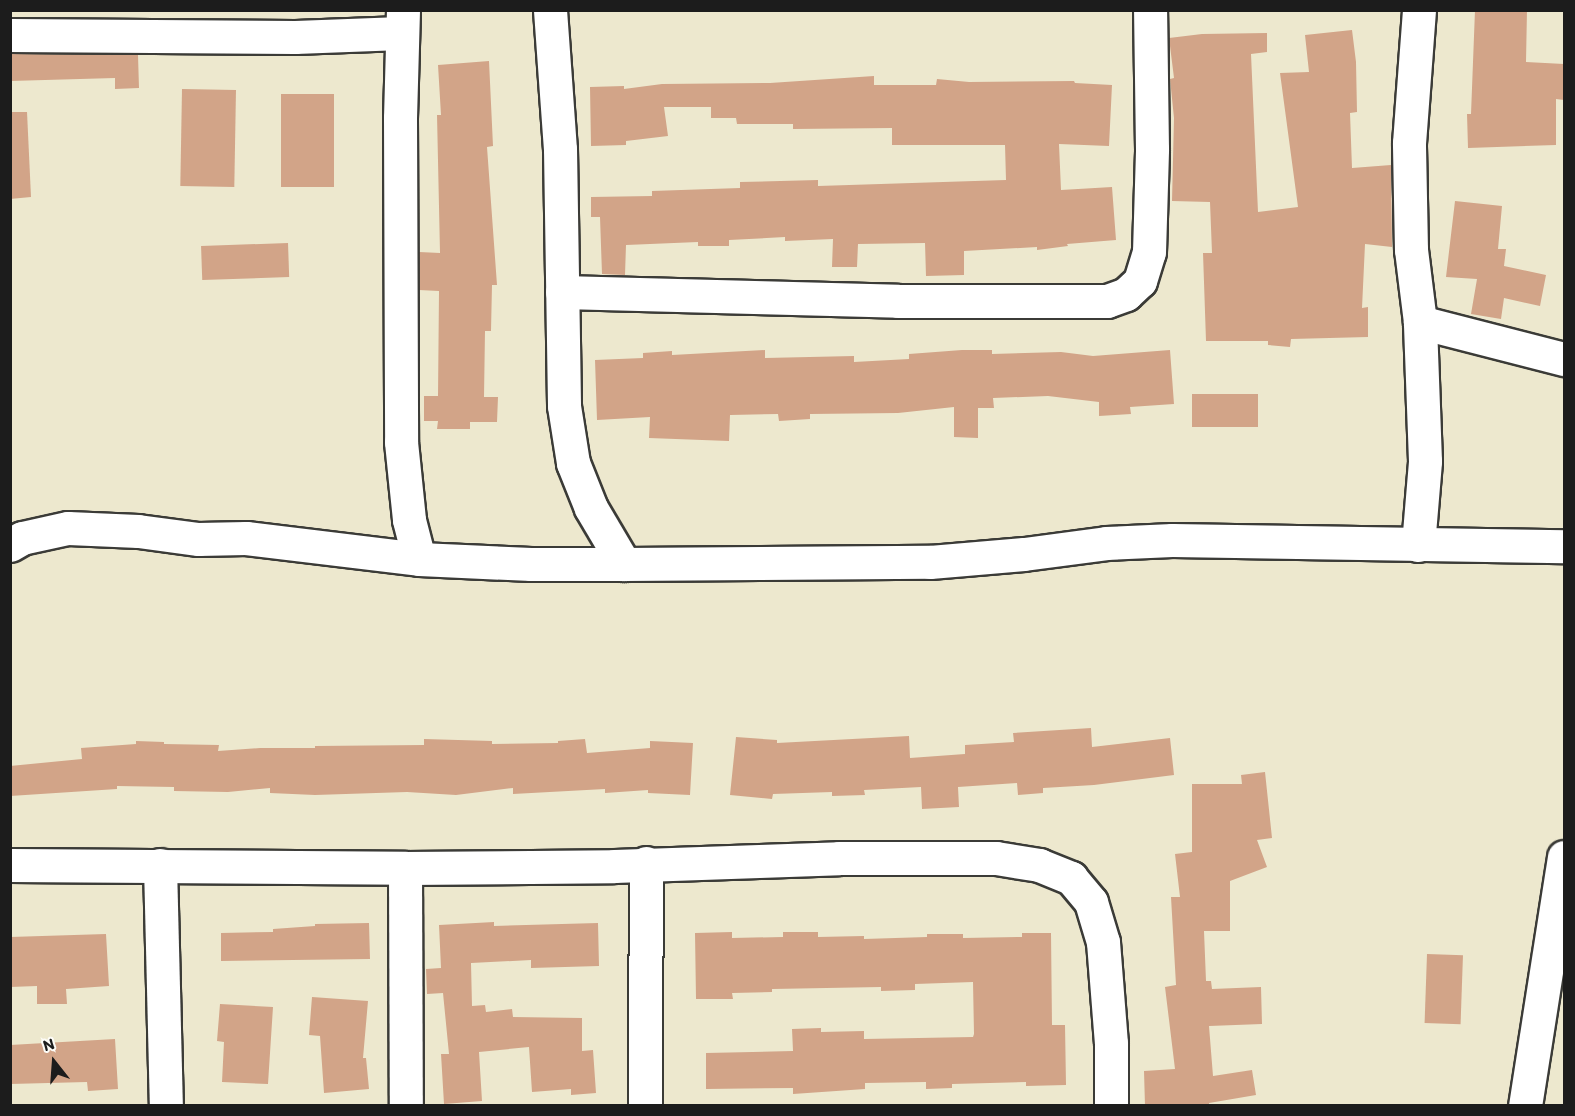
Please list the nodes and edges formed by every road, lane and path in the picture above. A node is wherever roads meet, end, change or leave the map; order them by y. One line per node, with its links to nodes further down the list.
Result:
1 (550, 10): 6 (street)
2 (1150, 10): 6 (street)
3 (1419, 10): 7 (street)
4 (402, 22): 5 (street); 12 (street)
5 (10, 35)
6 (562, 292): 13 (street)
7 (1420, 322): 8 (street); 10 (street)
8 (1564, 359)
9 (10, 545): 12 (street)
10 (1418, 545): 11 (street); 13 (street)
11 (1564, 546)
12 (419, 559): 13 (street)
13 (624, 564)
14 (1564, 857): 23 (street)
15 (646, 863): 18 (street); 21 (street); 22 (street)
16 (160, 865): 17 (street); 18 (street); 19 (street)
17 (10, 866)
18 (405, 868): 20 (street)
19 (166, 1106)
20 (406, 1106)
21 (645, 1106)
22 (1111, 1106)
23 (1525, 1106)

